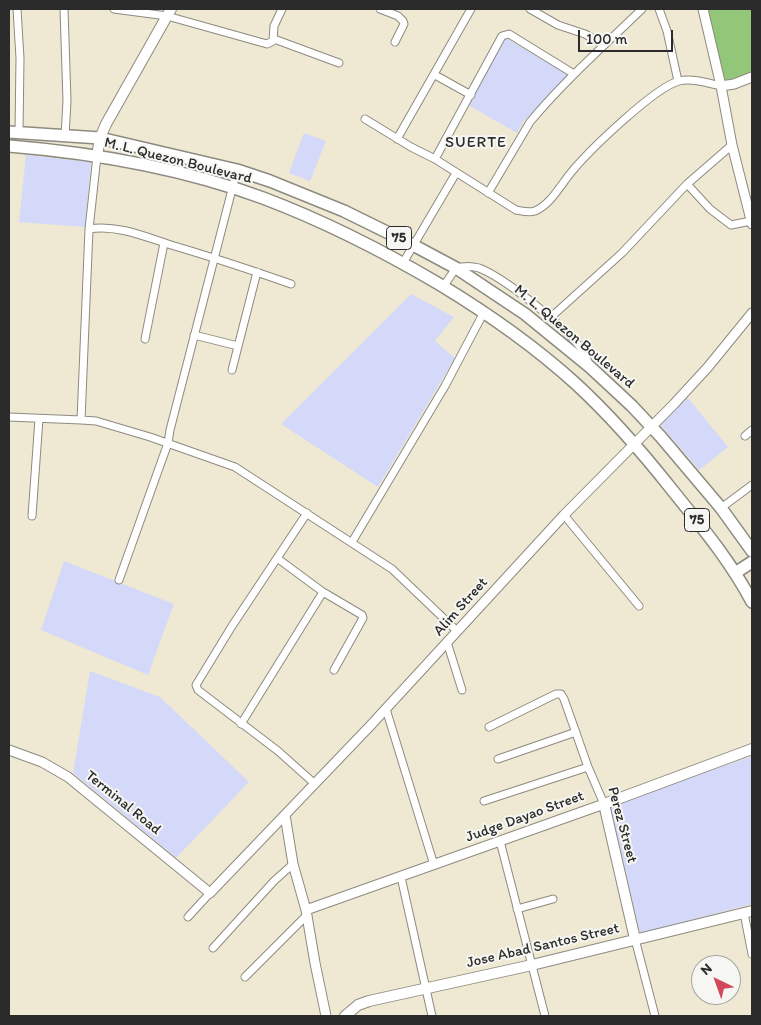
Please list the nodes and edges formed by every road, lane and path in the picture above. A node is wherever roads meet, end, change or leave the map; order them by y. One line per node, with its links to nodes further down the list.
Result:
1 (17, 9): 24 (street)
2 (64, 9): 25 (street)
3 (114, 9): 11 (street)
4 (282, 9): 13 (street)
5 (380, 9): 14 (street)
6 (472, 9): 18 (street)
7 (530, 9): 15 (street)
8 (642, 9): 15 (street)
9 (659, 9): 20 (street)
10 (703, 9): 21 (street)
11 (154, 11): 12 (street)
12 (169, 12): 13 (street); 26 (main road)
13 (274, 39): 16 (street)
14 (395, 42)
15 (604, 45): 17 (street)
16 (339, 63)
17 (574, 74): 22 (street); 36 (street)
18 (435, 75): 22 (street); 27 (street)
19 (752, 76): 21 (street)
20 (678, 82): 21 (street); 36 (street)
21 (721, 86): 28 (street)
22 (471, 95): 31 (street)
23 (365, 119): 27 (street)
24 (14, 132): 25 (highway, M. L. Quezon Boulevard / 75)
25 (64, 136): 26 (highway, M. L. Quezon Boulevard / 75)
26 (100, 138): 30 (main road); 32 (highway, M. L. Quezon Boulevard / 75)
27 (398, 139): 31 (street)
28 (732, 145): 34 (street); 37 (street)
29 (9, 146): 30 (highway, M. L. Quezon Boulevard / 75)
30 (97, 156): 35 (highway, M. L. Quezon Boulevard / 75); 38 (street)
31 (435, 159): 33 (street)
32 (237, 170): 35 (street); 40 (highway, M. L. Quezon Boulevard / 75)
33 (456, 173): 36 (street); 40 (street)
34 (687, 184): 37 (street); 49 (street)
35 (232, 188): 41 (street); 42 (highway, M. L. Quezon Boulevard / 75)
36 (488, 193)
37 (752, 222)
38 (89, 229): 39 (street); 57 (street)
39 (164, 242): 41 (street); 51 (street)
40 (413, 245): 42 (street); 43 (highway, M. L. Quezon Boulevard / 75)
41 (214, 258): 44 (street); 50 (street)
42 (403, 263): 46 (highway, M. L. Quezon Boulevard / 75)
43 (456, 268): 46 (street); 49 (street); 53 (highway, M. L. Quezon Boulevard / 75)
44 (257, 272): 45 (street); 52 (street)
45 (291, 284)
46 (443, 287): 47 (highway, M. L. Quezon Boulevard / 75)
47 (484, 312): 62 (highway, M. L. Quezon Boulevard / 75); 68 (street)
48 (752, 313): 58 (street, Alim Street)
49 (550, 318): 53 (street)
50 (194, 335): 52 (street); 61 (street)
51 (145, 339)
52 (238, 346): 54 (street)
53 (590, 366): 58 (highway, M. L. Quezon Boulevard / 75)
54 (232, 370)
55 (9, 417): 56 (street)
56 (39, 419): 57 (street); 67 (street)
57 (81, 420): 61 (street)
58 (651, 426): 62 (street, Alim Street); 64 (highway, M. L. Quezon Boulevard / 75)
59 (752, 430): 60 (street)
60 (745, 436)
61 (168, 443): 65 (street); 73 (street)
62 (634, 443): 66 (street, Alim Street); 72 (highway, M. L. Quezon Boulevard / 75)
63 (752, 485): 64 (street)
64 (721, 508): 69 (highway, M. L. Quezon Boulevard / 75)
65 (307, 513): 68 (street); 70 (street)
66 (564, 514): 76 (street); 77 (street, Alim Street)
67 (32, 516)
68 (352, 542): 77 (street)
69 (752, 552)
70 (277, 558): 74 (street); 82 (street)
71 (752, 562): 72 (highway)
72 (735, 573): 75 (highway, M. L. Quezon Boulevard / 75)
73 (119, 580)
74 (323, 592): 79 (street); 82 (street)
75 (752, 602)
76 (639, 606)
77 (458, 631): 78 (street, Alim Street)
78 (447, 642): 80 (street); 81 (street, Alim Street)
79 (334, 670)
80 (462, 690)
81 (386, 710): 89 (street, Alim Street); 95 (street)
82 (242, 724): 89 (street)
83 (489, 727): 84 (street, Perez Street)
84 (576, 732): 87 (street); 88 (street, Perez Street)
85 (752, 749): 91 (main road, Judge Dayao Street)
86 (9, 750): 97 (street, Terminal Road)
87 (498, 759)
88 (588, 767): 90 (street); 91 (street, Perez Street)
89 (315, 784): 92 (street, Alim Street)
90 (484, 801)
91 (604, 804): 93 (street, Judge Dayao Street); 103 (main road, Perez Street)
92 (285, 815): 94 (street); 97 (street, Alim Street)
93 (500, 841): 95 (street, Judge Dayao Street); 99 (street)
94 (294, 864): 101 (street); 104 (street)
95 (434, 865): 96 (street, Judge Dayao Street)
96 (401, 877): 101 (street, Judge Dayao Street); 108 (street)
97 (210, 893): 102 (street, Alim Street)
98 (553, 899): 99 (street)
99 (517, 909): 106 (street)
100 (748, 912): 103 (main road, Jose Abad Santos Street); 105 (street)
101 (307, 913): 107 (street); 109 (street)
102 (188, 917)
103 (635, 939): 106 (main road, Jose Abad Santos Street); 113 (street, Perez Street)
104 (213, 948)
105 (752, 954)
106 (532, 965): 108 (main road, Jose Abad Santos Street); 112 (street)
107 (245, 977)
108 (426, 989): 110 (main road, Jose Abad Santos Street); 111 (street)
109 (326, 1016)
110 (345, 1016)
111 (432, 1016)
112 (545, 1016)
113 (654, 1016)

